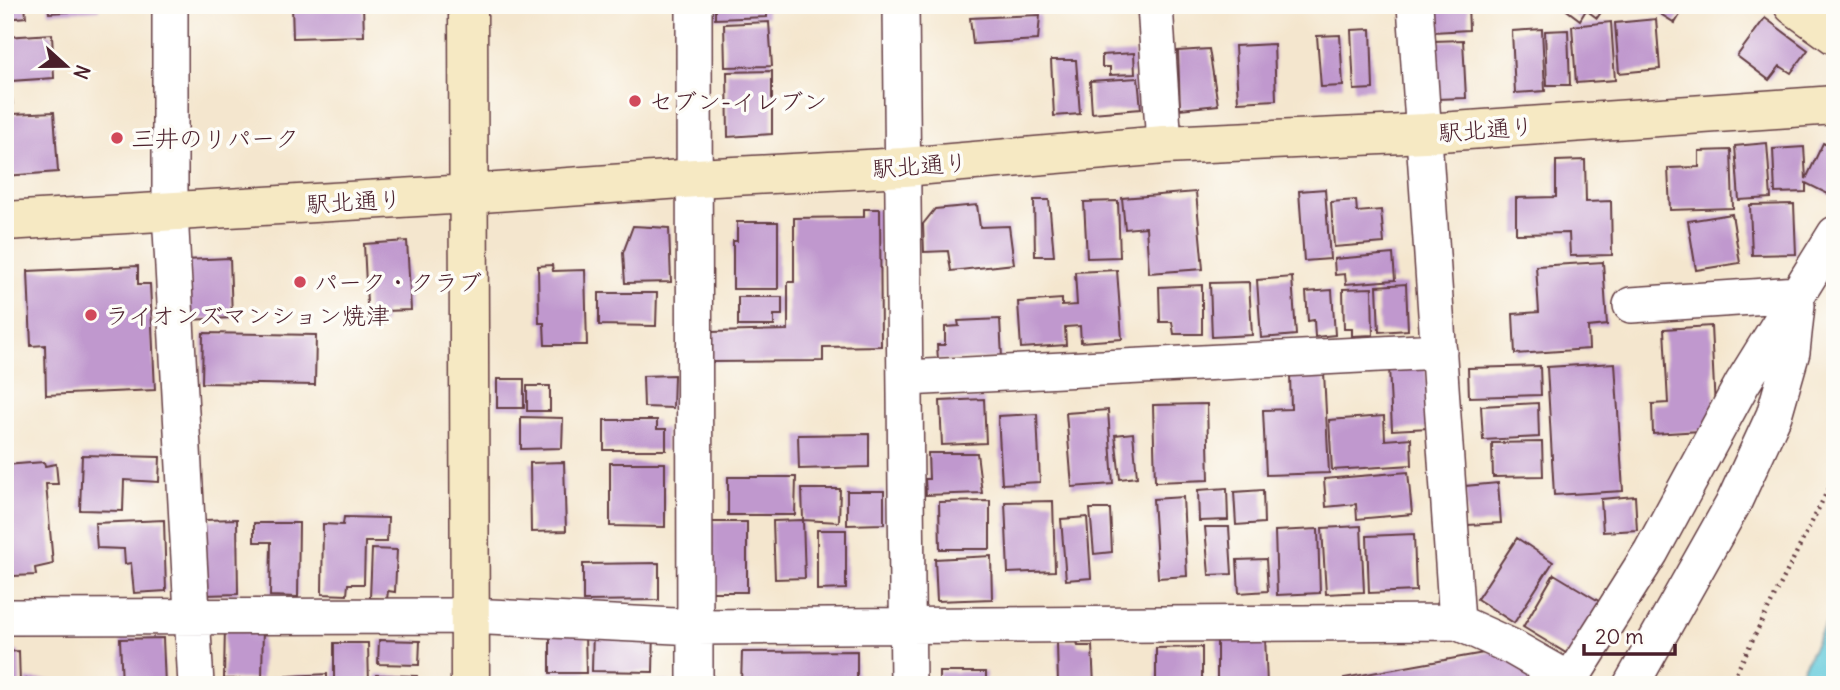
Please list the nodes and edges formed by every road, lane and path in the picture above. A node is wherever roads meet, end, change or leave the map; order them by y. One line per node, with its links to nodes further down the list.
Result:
1 (170, 5): 15 (street)
2 (467, 5): 14 (street)
3 (694, 5): 13 (street)
4 (901, 5): 12 (street)
5 (1155, 5): 11 (street)
6 (1415, 5): 10 (street)
7 (1793, 5): 8 (street)
8 (1835, 35)
9 (1835, 105): 10 (street, 駅北通り)
10 (1425, 133): 11 (street, 駅北通り); 20 (street)
11 (1164, 145): 12 (street, 駅北通り)
12 (904, 167): 13 (street, 駅北通り); 21 (street)
13 (696, 178): 14 (street, 駅北通り); 28 (street)
14 (468, 194): 15 (street, 駅北通り); 23 (street)
15 (170, 212): 16 (street, 駅北通り); 25 (street)
16 (5, 221)
17 (1835, 234): 18 (street)
18 (1798, 294): 19 (street); 29 (street); 34 (street)
19 (1631, 305)
20 (1439, 351): 21 (street); 26 (street)
21 (906, 378): 27 (street)
22 (1835, 477): 35 (path)
23 (469, 616): 25 (street); 28 (street); 31 (street)
24 (5, 617): 25 (street)
25 (192, 617): 30 (street)
26 (1458, 622): 27 (street); 29 (street)
27 (909, 626): 28 (street); 33 (street)
28 (696, 627): 32 (street)
29 (1569, 682)
30 (196, 685)
31 (470, 685)
32 (695, 685)
33 (908, 685)
34 (1631, 685)
35 (1730, 685)

